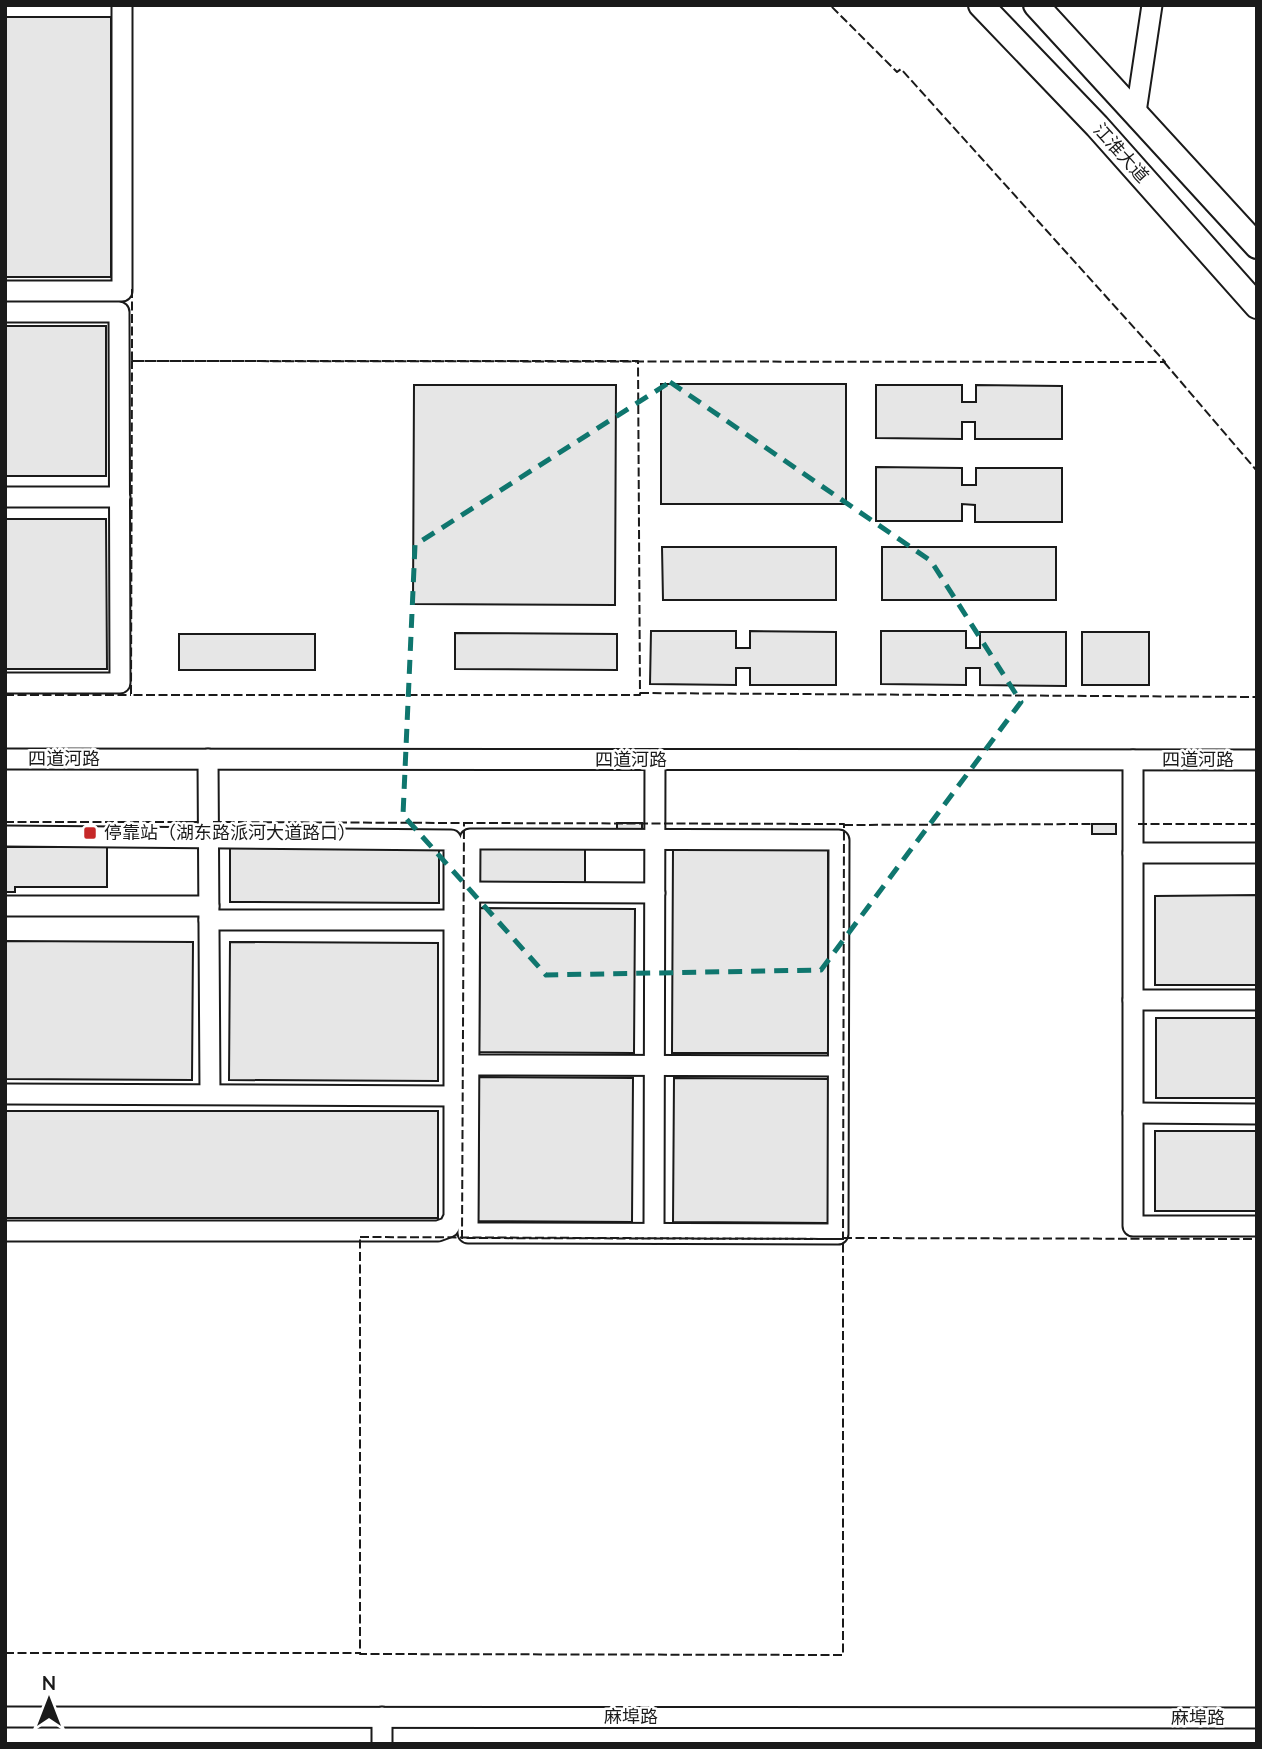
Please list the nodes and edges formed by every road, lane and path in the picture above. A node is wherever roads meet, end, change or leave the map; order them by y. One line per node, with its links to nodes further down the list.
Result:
1 (122, 5): 7 (street)
2 (981, 5): 8 (main road, 江淮大道)
3 (1036, 5): 5 (main road)
4 (1152, 5): 5 (street)
5 (1136, 112): 6 (main road)
6 (1257, 246)
7 (5, 291)
8 (1257, 306)
9 (5, 312): 11 (street)
10 (5, 497): 11 (street)
11 (120, 497): 12 (street)
12 (5, 683)
13 (5, 759): 14 (street, 四道河路)
14 (208, 759): 15 (street, 四道河路); 19 (street)
15 (655, 760): 16 (street, 四道河路); 20 (street)
16 (1133, 760): 17 (street, 四道河路); 21 (street)
17 (1257, 760)
18 (5, 836): 19 (street)
19 (209, 837): 26 (street); 27 (street)
20 (655, 839): 23 (street); 24 (street); 32 (street)
21 (1133, 852): 22 (street); 28 (street)
22 (1257, 852)
23 (470, 892): 24 (street); 30 (street)
24 (655, 893): 31 (street)
25 (5, 906): 26 (street)
26 (209, 913): 27 (street); 34 (street)
27 (454, 920): 35 (street)
28 (1133, 1000): 29 (street); 36 (street)
29 (1257, 1000)
30 (469, 1065): 31 (street); 40 (street)
31 (654, 1066): 32 (street); 40 (street)
32 (838, 1066): 40 (street)
33 (5, 1094): 34 (street)
34 (210, 1094): 35 (street)
35 (454, 1096): 39 (street)
36 (1133, 1114): 37 (street); 38 (street)
37 (1257, 1114)
38 (1257, 1226)
39 (5, 1231)
40 (654, 1233)
41 (5, 1717): 42 (street, 麻埠路)
42 (382, 1717): 43 (street, 麻埠路); 44 (street)
43 (1257, 1718)
44 (382, 1744)

